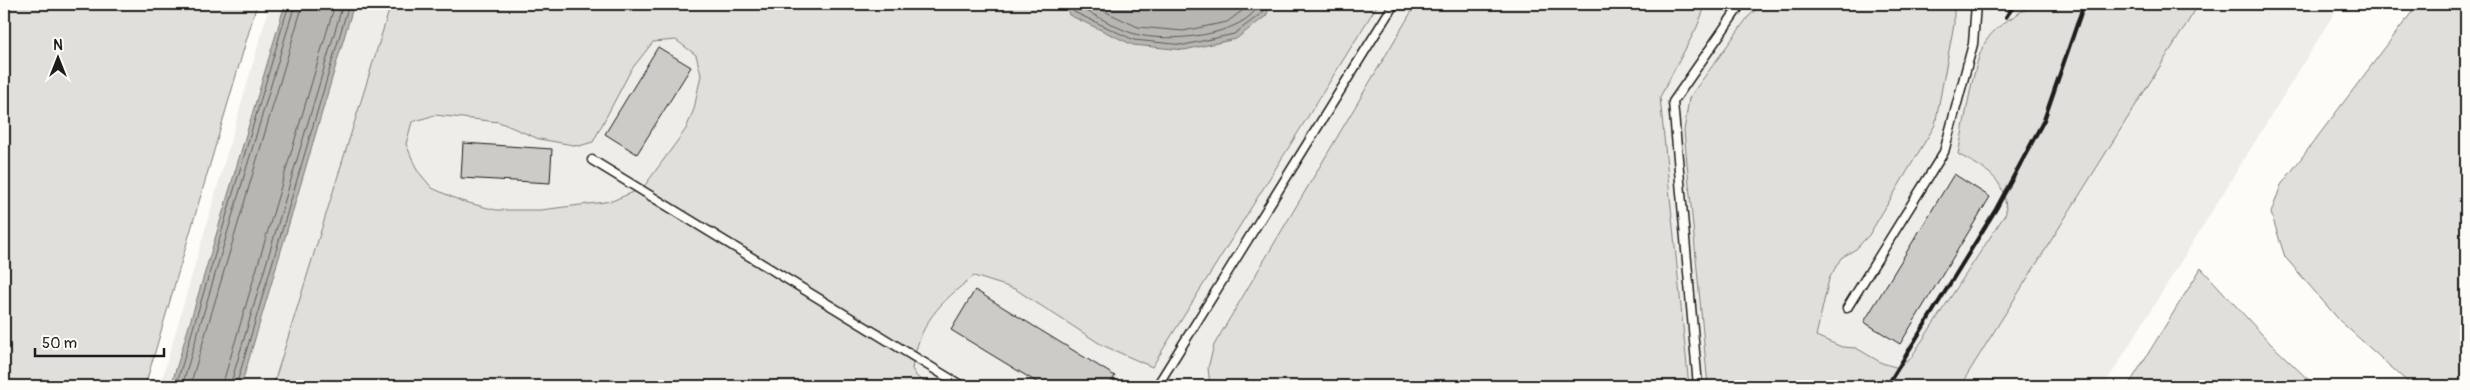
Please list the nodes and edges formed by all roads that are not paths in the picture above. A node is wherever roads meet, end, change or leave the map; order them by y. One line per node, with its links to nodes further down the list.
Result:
1 (1394, 4): 6 (lane)
2 (1741, 4): 9 (lane)
3 (1976, 4): 5 (lane)
4 (592, 160): 7 (lane)
5 (1847, 308)
6 (1159, 384): 8 (lane)
7 (962, 386)
8 (1169, 386)
9 (1698, 386)

